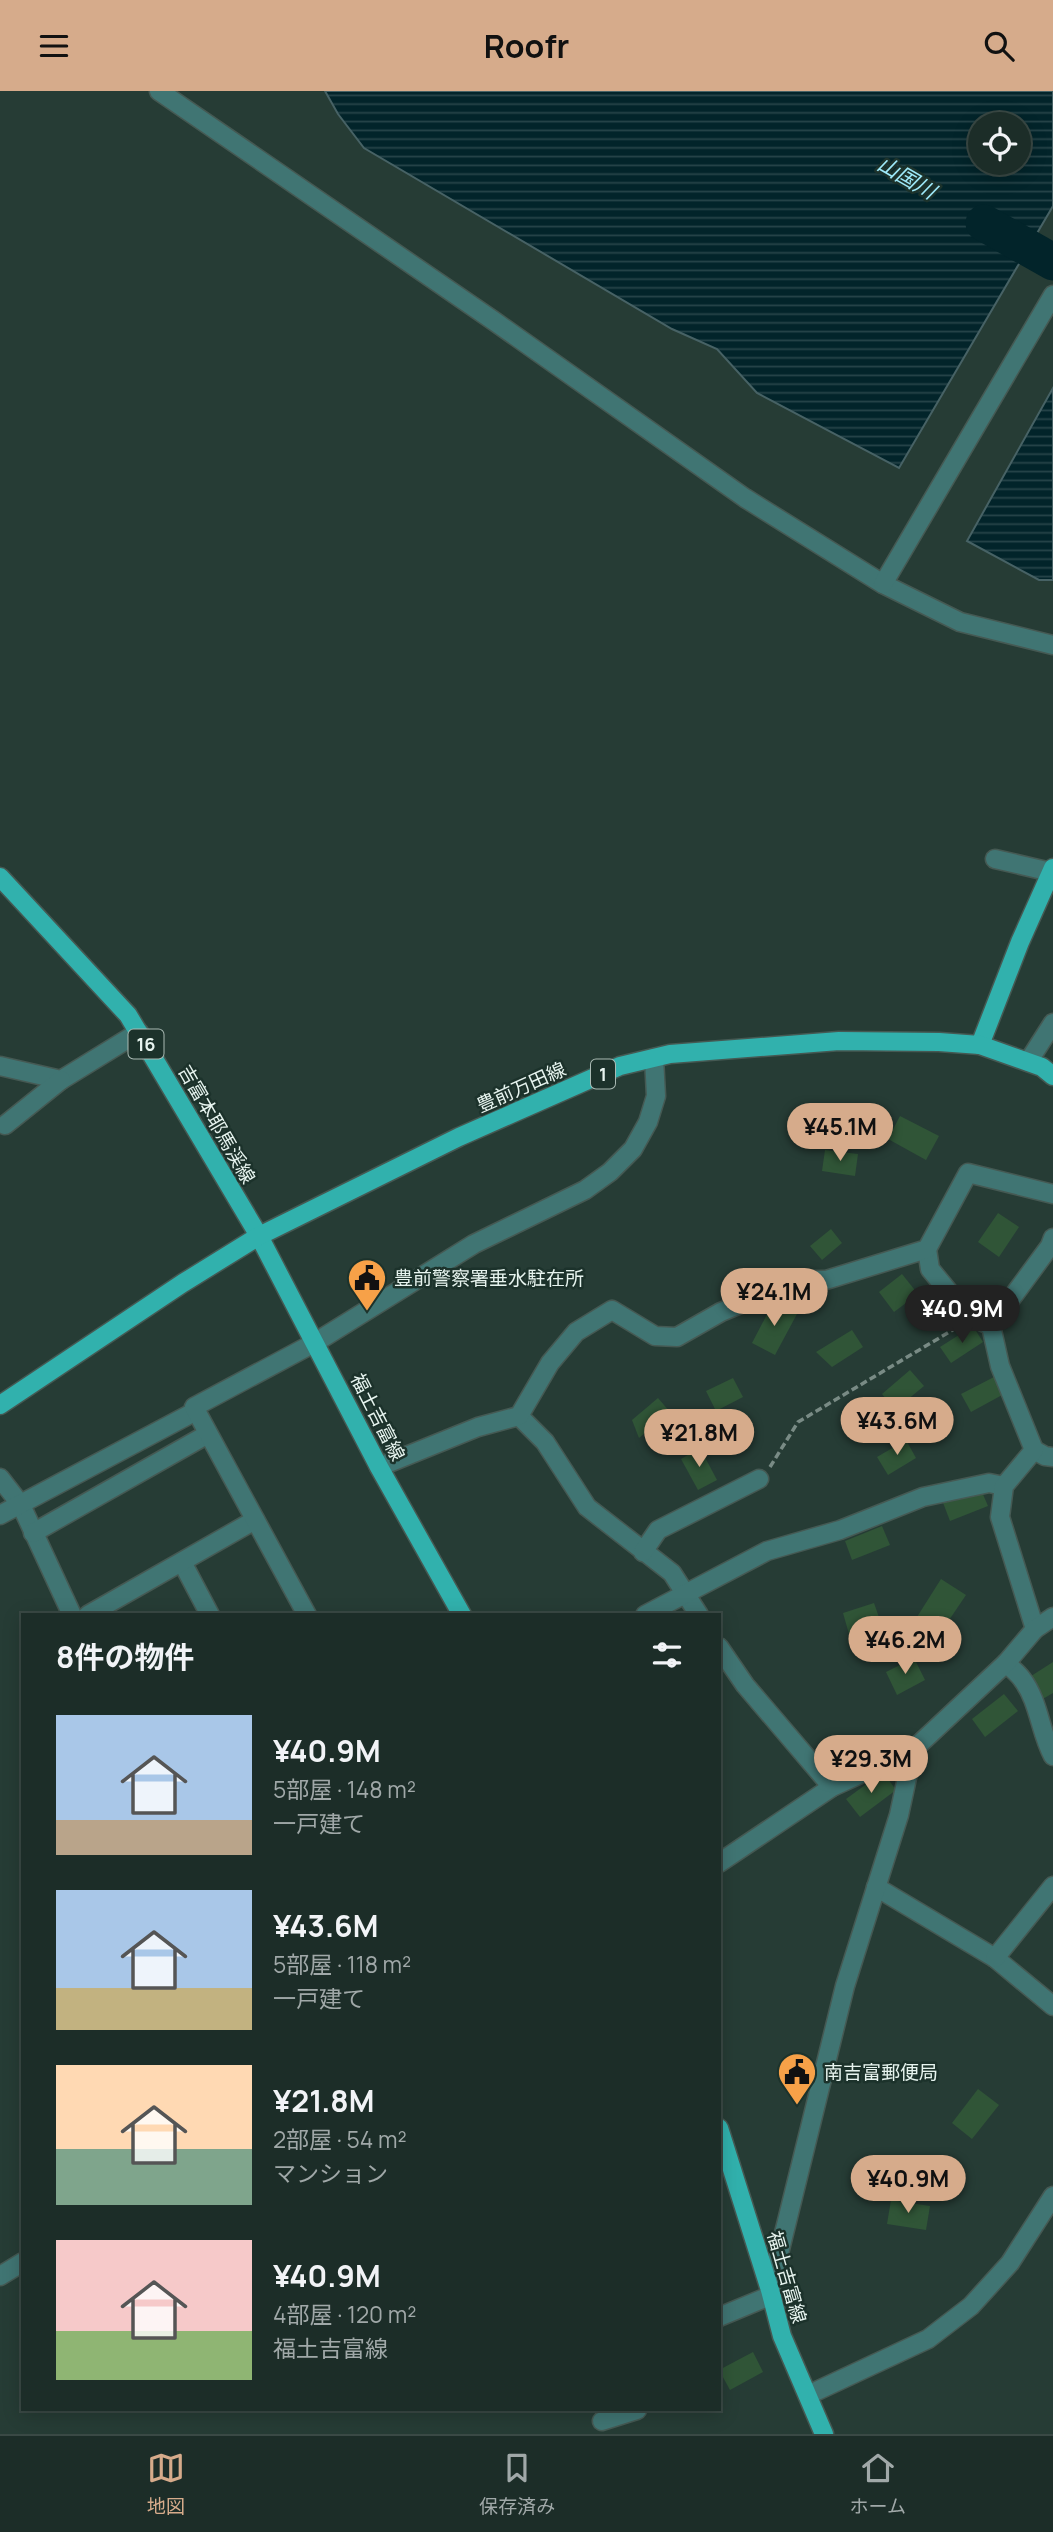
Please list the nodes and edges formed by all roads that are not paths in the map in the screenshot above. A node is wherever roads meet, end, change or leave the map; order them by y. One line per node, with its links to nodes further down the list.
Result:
1 (159, 91): 3 (street)
2 (1053, 295): 3 (street)
3 (883, 584): 4 (street)
4 (1053, 645)
5 (995, 859): 6 (street)
6 (1052, 870): 10 (main road)
7 (0, 877): 9 (main road, 吉富本耶馬渓線 / 16)
8 (1053, 1023): 12 (street)
9 (139, 1032): 15 (street); 18 (main road, 吉富本耶馬渓線 / 16)
10 (980, 1045): 11 (main road, 豊前万田線 / 1); 12 (main road)
11 (654, 1058): 18 (main road, 豊前万田線 / 1); 22 (street)
12 (1028, 1062): 14 (main road)
13 (0, 1066): 15 (street)
14 (1053, 1076)
15 (61, 1080): 16 (street)
16 (5, 1125)
17 (1053, 1194): 20 (street)
18 (259, 1236): 22 (main road, 福土吉富線); 23 (main road, 豊前万田線 / 1)
19 (1053, 1238): 21 (street)
20 (927, 1249): 21 (street); 25 (street)
21 (991, 1326): 27 (street)
22 (316, 1342): 24 (street); 29 (main road, 福土吉富線)
23 (0, 1405)
24 (196, 1411): 26 (street); 33 (street)
25 (519, 1416): 29 (street); 37 (street)
26 (208, 1434): 35 (street); 36 (street)
27 (1034, 1450): 28 (street); 32 (street)
28 (1053, 1457)
29 (379, 1467): 44 (main road, 福土吉富線)
30 (0, 1478): 33 (street)
31 (759, 1479): 37 (street)
32 (1003, 1486): 39 (street); 48 (street)
33 (21, 1505): 34 (street); 36 (street)
34 (0, 1515)
35 (255, 1520): 38 (street); 43 (street)
36 (33, 1533): 40 (street)
37 (643, 1552): 39 (street)
38 (181, 1562): 41 (street); 42 (street)
39 (685, 1594): 45 (street); 46 (street)
40 (71, 1613)
41 (92, 1613)
42 (209, 1613)
43 (306, 1613)
44 (461, 1613)
45 (649, 1613)
46 (698, 1613)
47 (1053, 1618): 48 (street)
48 (1035, 1629): 50 (street)
49 (721, 1650): 53 (street)
50 (1006, 1663): 51 (street); 52 (street)
51 (912, 1750): 53 (street); 56 (street)
52 (1053, 1756)
53 (832, 1787): 54 (street)
54 (721, 1862)
55 (1053, 1886): 57 (street)
56 (876, 1887): 57 (street); 63 (street)
57 (996, 1958): 58 (street)
58 (1053, 2006)
59 (721, 2135): 63 (main road, 福土吉富線)
60 (1053, 2196): 65 (street)
61 (21, 2263): 62 (street)
62 (0, 2276)
63 (771, 2292): 64 (street); 65 (main road, 福土吉富線)
64 (721, 2316)
65 (808, 2395): 68 (main road, 福土吉富線)
66 (635, 2411): 67 (street)
67 (602, 2421)
68 (824, 2434)

